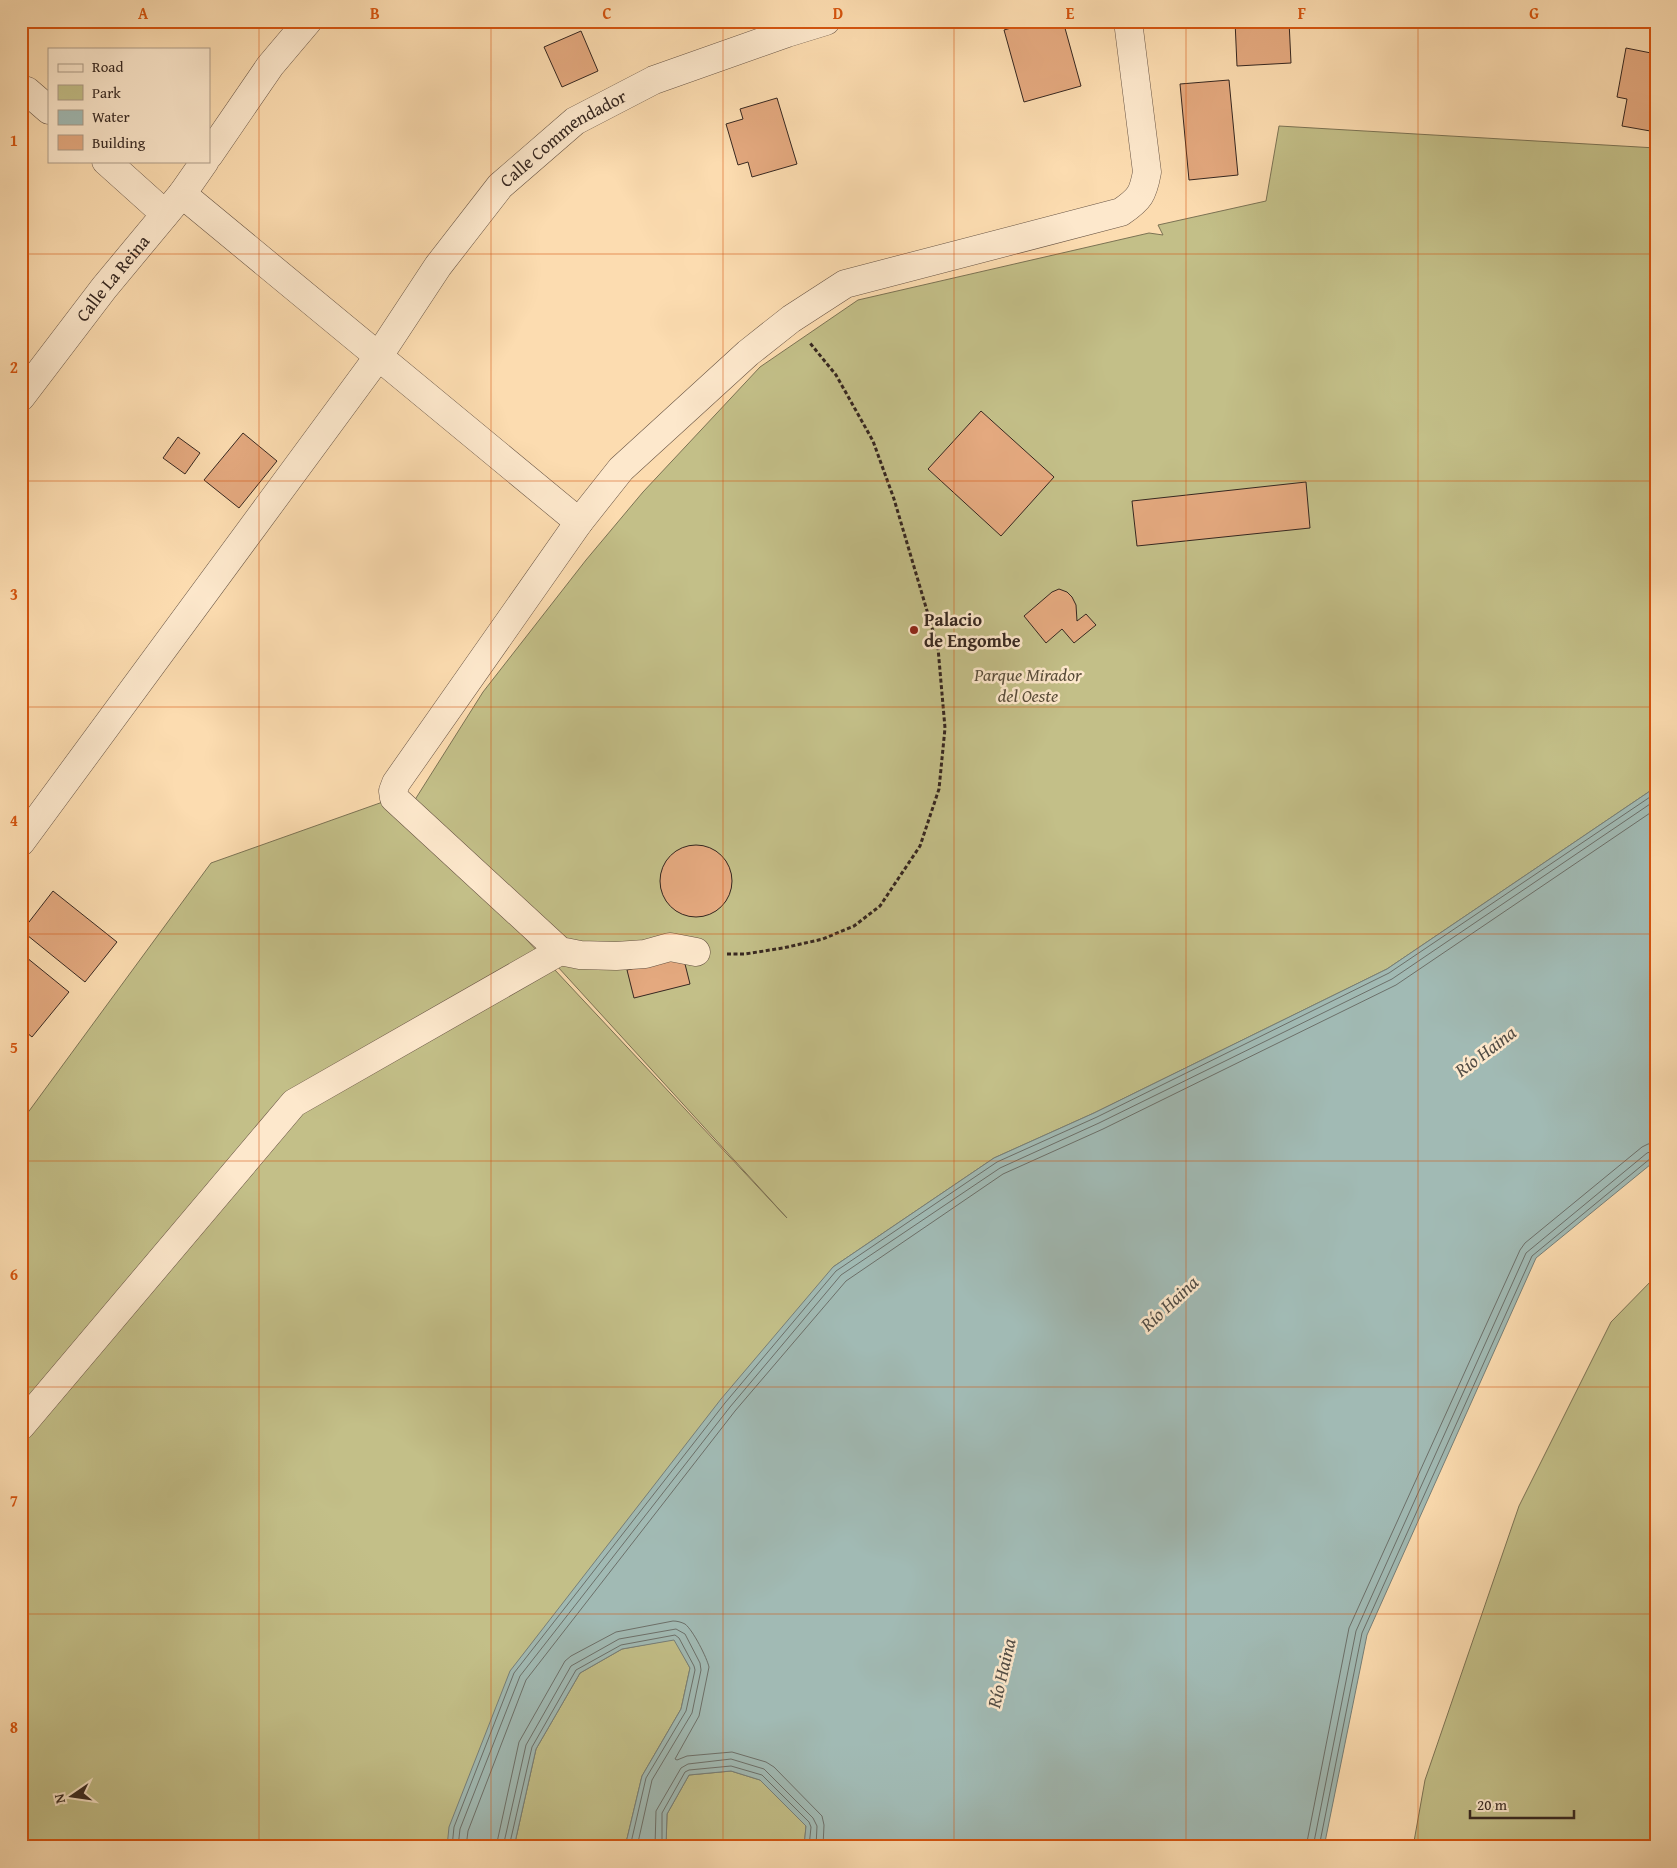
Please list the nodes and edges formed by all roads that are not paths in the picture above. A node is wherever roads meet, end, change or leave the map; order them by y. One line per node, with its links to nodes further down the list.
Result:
1 (308, 21): 6 (street)
2 (826, 21): 10 (street, Calle Commendador)
3 (1128, 21): 12 (street)
4 (21, 89): 5 (street)
5 (48, 109)
6 (210, 154)
7 (108, 162): 9 (street)
8 (203, 162): 9 (street, Calle La Reina)
9 (174, 204): 10 (street); 11 (street, Calle La Reina)
10 (378, 357): 12 (street); 13 (street, Calle Commendador)
11 (21, 397)
12 (579, 522): 14 (street)
13 (21, 842)
14 (560, 951): 15 (street); 16 (street)
15 (696, 952)
16 (21, 1426)

